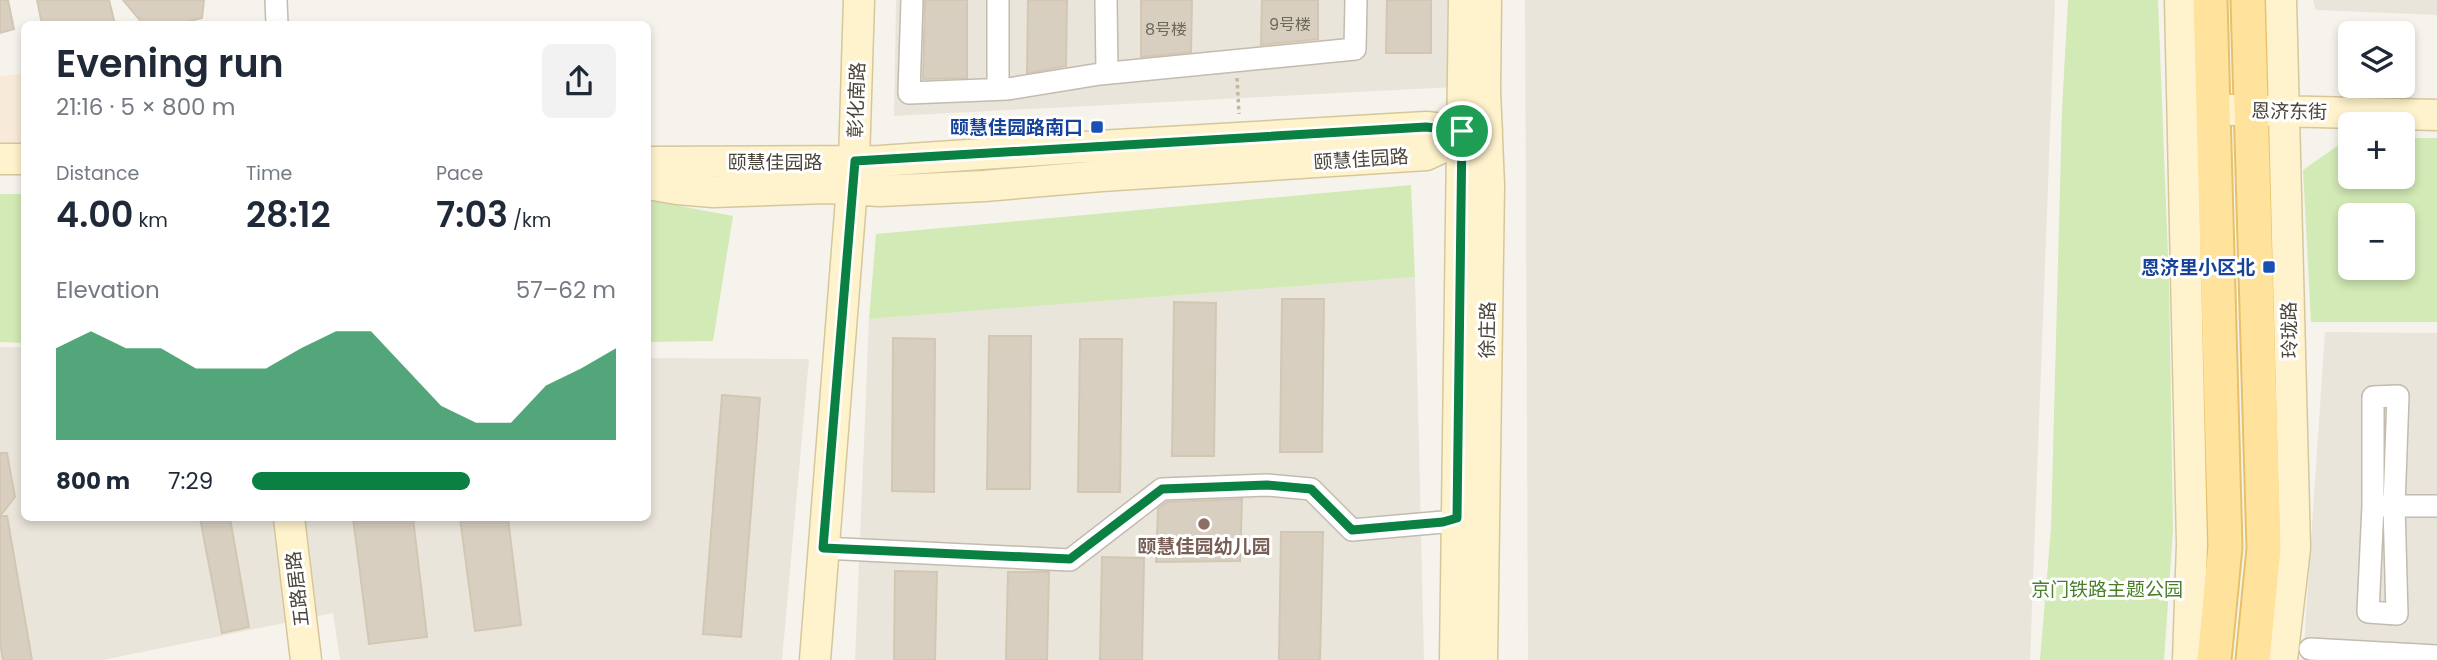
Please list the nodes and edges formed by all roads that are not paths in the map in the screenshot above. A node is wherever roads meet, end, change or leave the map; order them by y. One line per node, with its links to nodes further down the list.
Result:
1 (276, 0): 13 (street)
2 (859, 0): 22 (street, 彰化南路)
3 (912, 0): 15 (street)
4 (998, 0): 15 (street)
5 (1105, 0): 14 (street)
6 (1356, 0): 14 (street)
7 (1464, 0): 19 (street, 徐庄路)
8 (1486, 0): 19 (street, 徐庄路)
9 (2179, 0): 16 (street)
10 (2210, 0): 16 (main road)
11 (2248, 0): 17 (main road, 玲珑路)
12 (2281, 0): 17 (street, 玲珑路)
13 (277, 21)
14 (1107, 73): 15 (street)
15 (998, 89)
16 (2198, 109): 17 (street, 恩济东街); 41 (street); 42 (main road)
17 (2268, 111): 18 (street, 恩济东街); 43 (main road, 玲珑路); 44 (street, 玲珑路)
18 (2437, 115)
19 (1474, 130): 22 (street, 颐慧佳园路); 26 (street, 颐慧佳园路); 29 (street, 徐庄路); 40 (street, 徐庄路)
20 (0, 159): 21 (street)
21 (21, 159)
22 (855, 161): 23 (street, 颐慧佳园路); 32 (street, 彰化南路)
23 (651, 162)
24 (0, 174): 25 (street)
25 (21, 174)
26 (651, 185)
27 (2383, 506): 28 (street)
28 (2437, 506)
29 (1457, 518): 32 (street); 39 (street, 徐庄路)
30 (289, 521): 36 (street, 五路居路)
31 (308, 521): 37 (street, 五路居路)
32 (823, 548): 38 (street, 彰化南路)
33 (2311, 649): 35 (street)
34 (2437, 656): 35 (street)
35 (2411, 657)
36 (306, 660)
37 (323, 660)
38 (815, 660)
39 (1455, 660)
40 (1482, 660)
41 (2188, 660)
42 (2214, 660)
43 (2253, 660)
44 (2282, 660)

